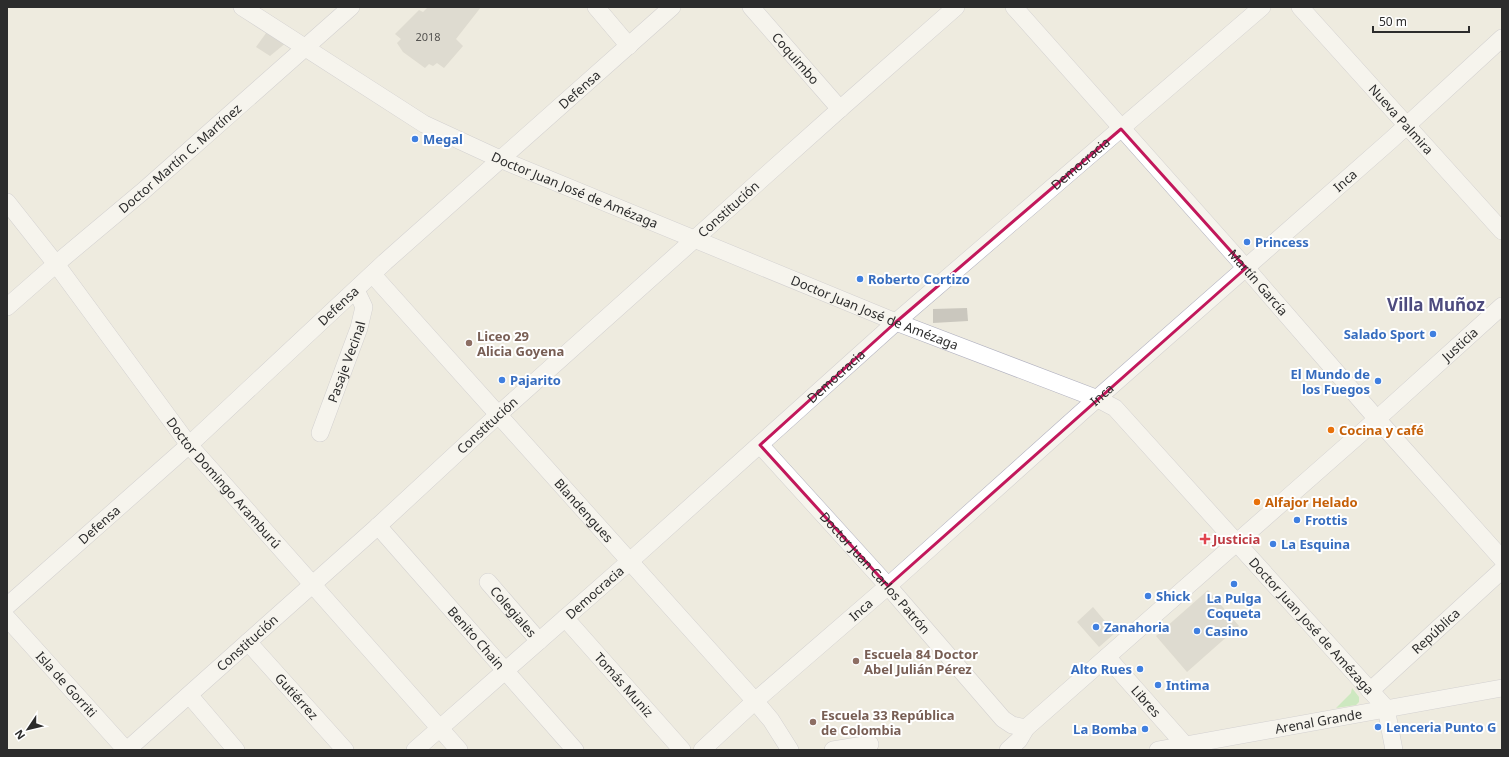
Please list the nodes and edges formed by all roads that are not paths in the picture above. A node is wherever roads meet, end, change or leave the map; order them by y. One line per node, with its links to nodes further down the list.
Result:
1 (242, 7): 12 (street, Doctor Juan José de Amézaga)
2 (351, 7): 12 (street, Doctor Martín C. Martínez)
3 (596, 7): 11 (street)
4 (672, 7): 11 (street, Defensa)
5 (751, 7): 13 (street, Coquimbo)
6 (956, 7): 13 (street, Constitución)
7 (1014, 7): 15 (street, Martín García)
8 (1262, 7): 15 (street, Democracia)
9 (1300, 7): 14 (street, Nueva Palmira)
10 (1502, 38): 14 (street, Inca)
11 (629, 46): 16 (street, Defensa)
12 (304, 48): 16 (street, Doctor Juan José de Amézaga); 20 (street, Doctor Martín C. Martínez)
13 (840, 109): 19 (street, Constitución)
14 (1407, 125): 18 (street, Nueva Palmira); 21 (street, Inca)
15 (1121, 129): 21 (street, Martín García); 26 (street, Democracia)
16 (502, 160): 19 (street, Doctor Juan José de Amézaga); 22 (street, Defensa)
17 (7, 202): 20 (street, Doctor Domingo Aramburú)
18 (1502, 231)
19 (696, 238): 26 (street, Doctor Juan José de Amézaga); 28 (street, Constitución)
20 (56, 264): 25 (street, Doctor Martín C. Martínez); 31 (street, Doctor Domingo Aramburú)
21 (1246, 268): 27 (street, Inca); 29 (street, Martín García)
22 (373, 275): 23 (street, Defensa); 28 (street, Blandengues)
23 (356, 290): 30 (street, Pasaje Vecinal); 31 (street, Defensa)
24 (1502, 306): 29 (street, Justicia)
25 (7, 307)
26 (896, 322): 27 (street, Doctor Juan José de Amézaga); 32 (street, Democracia)
27 (1098, 399): 34 (street, Doctor Juan José de Amézaga); 40 (street, Inca)
28 (499, 414): 33 (street, Constitución); 36 (street, Blandengues)
29 (1378, 419): 34 (street, Justicia); 35 (street, Martín García)
30 (320, 433)
31 (189, 445): 39 (street, Doctor Domingo Aramburú); 41 (street, Defensa)
32 (760, 445): 36 (street, Democracia); 40 (street, Doctor Juan Carlos Patrón)
33 (378, 526): 39 (street, Constitución); 47 (street, Benito Chain)
34 (1236, 541): 46 (street, Justicia); 49 (street, Doctor Juan José de Amézaga)
35 (1502, 559)
36 (629, 562): 43 (street, Democracia); 51 (street, Blandengues)
37 (1502, 570): 49 (street, República)
38 (488, 582): 44 (street, Colegiales)
39 (312, 584): 45 (street, Constitución); 53 (street, Doctor Domingo Aramburú)
40 (888, 586): 51 (street, Inca); 54 (street, Doctor Juan Carlos Patrón)
41 (7, 606)
42 (7, 618): 58 (street, Isla de Gorriti)
43 (565, 618): 44 (street, Democracia); 64 (street, Tomás Muniz)
44 (539, 641): 47 (street, Democracia)
45 (248, 642): 50 (street, Constitución); 60 (street, Gutiérrez)
46 (1107, 657): 54 (street, Justicia); 56 (street, Libres)
47 (505, 671): 53 (street, Democracia); 63 (street, Benito Chain)
48 (1502, 688): 52 (street, Arenal Grande)
49 (1370, 691): 52 (street, Doctor Juan José de Amézaga)
50 (190, 696): 58 (street, Constitución); 59 (street)
51 (755, 701): 65 (street, Inca); 66 (street, Blandengues)
52 (1386, 708): 57 (street, Arenal Grande); 70 (street)
53 (440, 728): 61 (street, Democracia); 62 (street, Doctor Domingo Aramburú)
54 (1026, 728): 68 (street, Justicia)
55 (870, 744): 67 (street)
56 (1185, 745): 57 (street, Arenal Grande); 69 (street, Arenal Grande)
57 (1204, 746)
58 (127, 750)
59 (236, 750)
60 (345, 750)
61 (415, 750)
62 (459, 750)
63 (575, 750)
64 (682, 750)
65 (702, 750)
66 (790, 750)
67 (834, 750)
68 (1008, 750)
69 (1158, 750)
70 (1394, 750)

